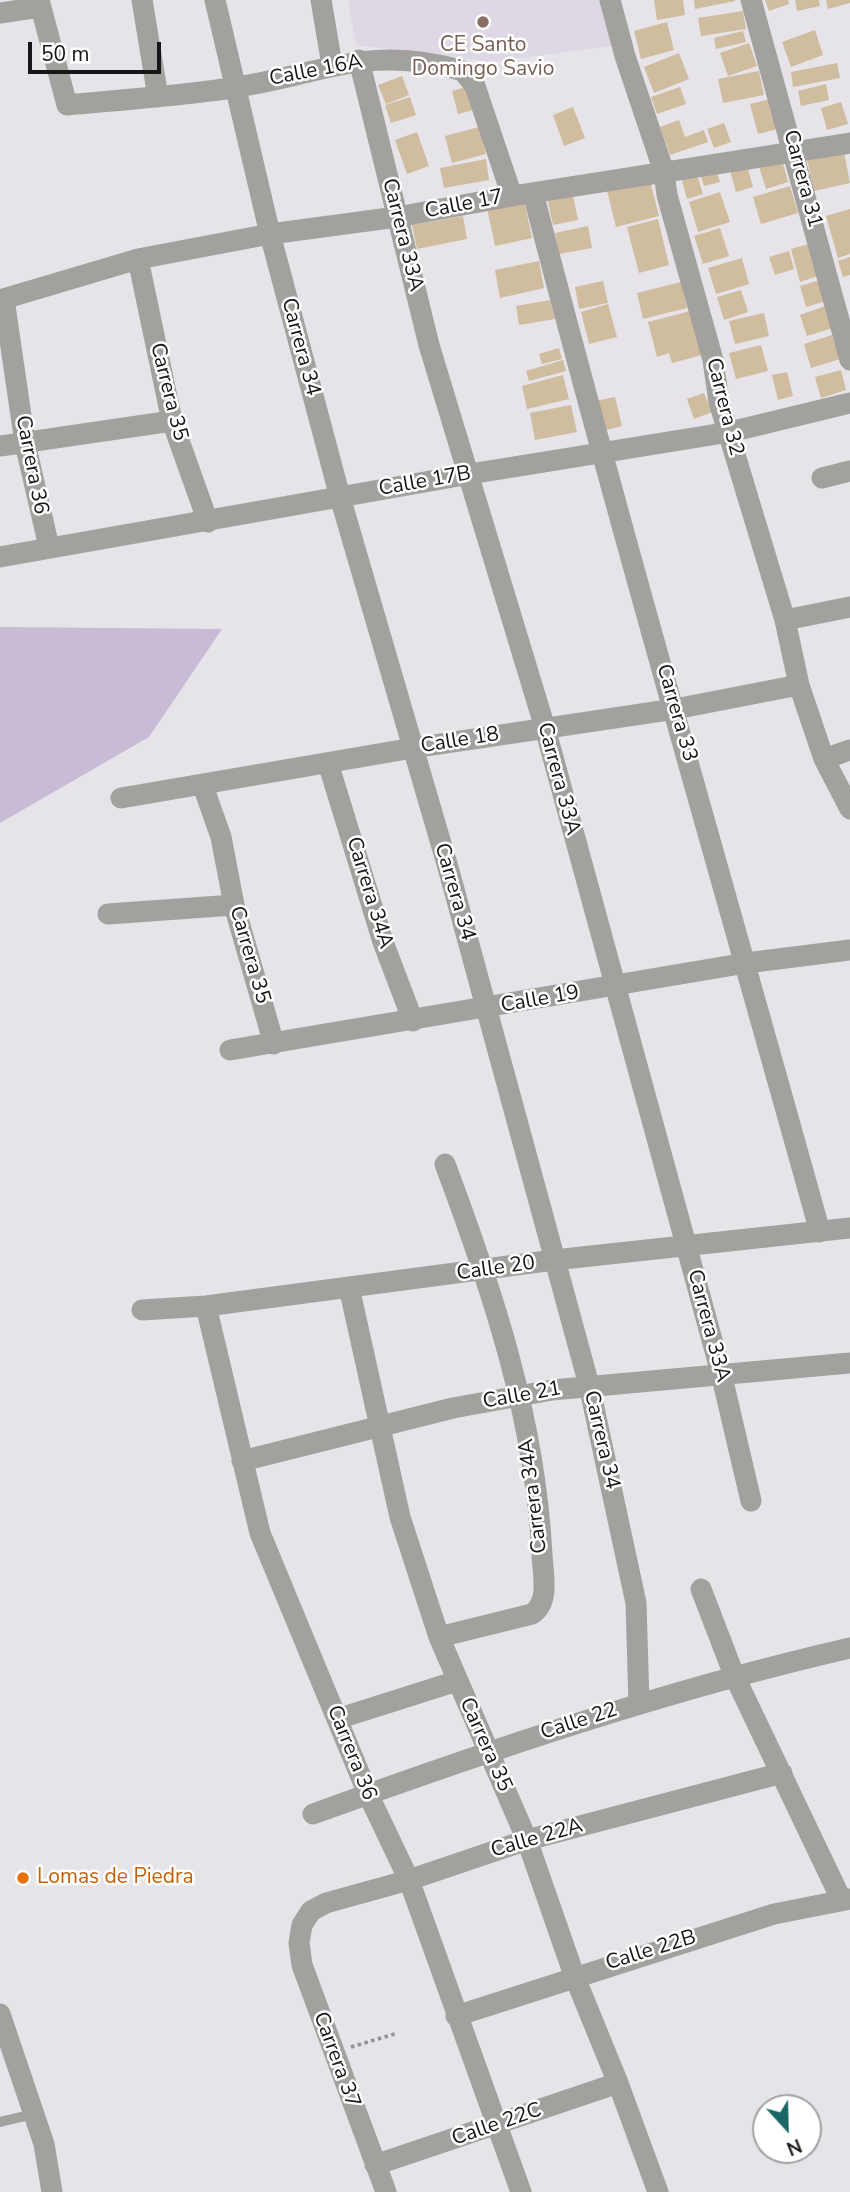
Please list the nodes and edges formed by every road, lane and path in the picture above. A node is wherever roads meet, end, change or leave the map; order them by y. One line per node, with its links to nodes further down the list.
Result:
1 (142, 0): 12 (street)
2 (215, 0): 11 (street, Carrera 34)
3 (321, 0): 9 (street)
4 (610, 0): 15 (street, Carrera 32)
5 (751, 0): 14 (street, Carrera 31)
6 (40, 3): 7 (street); 12 (street, Calle 16A)
7 (0, 13)
8 (359, 60): 9 (street, Calle 16A); 10 (street, Calle 16A); 17 (street, Carrera 33A)
9 (332, 65): 11 (street, Calle 16A)
10 (474, 86): 16 (street, Carrera 33)
11 (234, 88): 12 (street, Calle 16A); 18 (street, Carrera 34)
12 (158, 97)
13 (850, 143): 14 (street, Calle 17)
14 (795, 152): 15 (street, Calle 17); 21 (street, Carrera 31)
15 (664, 172): 16 (street, Calle 17); 24 (street, Carrera 32)
16 (523, 194): 17 (street, Calle 17); 27 (street, Carrera 33)
17 (397, 217): 18 (street, Calle 17); 29 (street, Carrera 33A)
18 (270, 234): 19 (street, Calle 17); 31 (street, Carrera 34)
19 (138, 259): 20 (street, Calle 17); 23 (street, Carrera 35)
20 (2, 299): 25 (street, Carrera 36)
21 (850, 360)
22 (850, 403): 24 (street, Calle 17B)
23 (172, 421): 25 (street); 32 (street, Carrera 35)
24 (730, 432): 27 (street, Calle 17B); 36 (street, Carrera 32)
25 (25, 443): 26 (street); 33 (street, Carrera 36)
26 (0, 446)
27 (600, 453): 29 (street, Calle 17B); 38 (street, Carrera 33)
28 (850, 471): 30 (street)
29 (470, 474): 31 (street, Calle 17B); 39 (street, Carrera 33A)
30 (822, 478)
31 (340, 496): 32 (street, Calle 17B); 40 (street, Carrera 34)
32 (208, 522): 33 (street, Calle 17B)
33 (49, 547): 34 (street, Calle 17B)
34 (0, 557)
35 (850, 607): 36 (street)
36 (785, 620): 37 (street, Carrera 32)
37 (799, 685): 38 (street, Calle 18); 42 (street, Carrera 32)
38 (675, 709): 39 (street, Calle 18); 50 (street, Carrera 33)
39 (545, 728): 40 (street, Calle 18); 51 (street, Carrera 33A)
40 (412, 748): 43 (street, Calle 18); 52 (street, Carrera 34)
41 (850, 750): 42 (street)
42 (824, 759): 45 (street, Carrera 32)
43 (328, 763): 44 (street, Calle 18); 53 (street, Carrera 34A)
44 (203, 786): 46 (street, Calle 18); 47 (street, Carrera 35)
45 (847, 796)
46 (121, 798)
47 (234, 905): 48 (street); 54 (street, Carrera 35)
48 (108, 914)
49 (850, 950): 50 (street, Calle 19)
50 (746, 963): 51 (street, Calle 19); 58 (street, Carrera 33)
51 (614, 987): 52 (street, Calle 19); 59 (street, Carrera 33A)
52 (486, 1009): 53 (street, Calle 19); 60 (street, Carrera 34)
53 (413, 1021): 54 (street, Calle 19)
54 (274, 1044): 55 (street, Calle 19)
55 (230, 1051)
56 (445, 1164): 61 (street, Carrera 34A)
57 (850, 1228): 58 (street, Calle 20)
58 (820, 1232): 59 (street, Calle 20)
59 (687, 1247): 60 (street, Calle 20); 66 (street, Carrera 33A)
60 (554, 1260): 61 (street, Calle 20); 67 (street, Carrera 34)
61 (485, 1271): 62 (street, Calle 20); 68 (street, Carrera 34A)
62 (349, 1287): 63 (street, Calle 20); 69 (street, Carrera 35)
63 (206, 1306): 64 (street, Calle 20); 70 (street, Carrera 36)
64 (142, 1310)
65 (850, 1363): 66 (street, Calle 21)
66 (721, 1373): 67 (street, Calle 21); 71 (street, Carrera 33A)
67 (589, 1385): 68 (street, Calle 21); 77 (street, Carrera 34)
68 (522, 1397): 69 (street, Calle 21); 73 (street, Carrera 34A)
69 (380, 1427): 70 (street, Calle 21); 73 (street, Carrera 35)
70 (242, 1461): 78 (street, Carrera 36)
71 (751, 1501)
72 (701, 1589): 75 (street)
73 (439, 1637): 76 (street, Carrera 35)
74 (850, 1648): 75 (street, Calle 22)
75 (734, 1675): 77 (street, Calle 22); 80 (street)
76 (457, 1681): 78 (street); 79 (street, Carrera 35)
77 (639, 1703): 79 (street, Calle 22)
78 (337, 1719): 81 (street, Carrera 36)
79 (490, 1754): 81 (street, Calle 22); 83 (street, Carrera 35)
80 (782, 1773): 83 (street, Calle 22A); 85 (street)
81 (368, 1794): 82 (street, Calle 22); 84 (street, Carrera 36)
82 (313, 1814)
83 (527, 1840): 84 (street, Calle 22A); 87 (street, Carrera 35)
84 (409, 1880): 86 (street, Calle 22A); 89 (street, Carrera 36)
85 (846, 1899): 87 (street, Calle 22B)
86 (302, 1926): 91 (street, Carrera 37)
87 (574, 1975): 89 (street, Calle 22B); 92 (street, Carrera 35)
88 (0, 2014): 93 (street)
89 (456, 2016): 95 (street, Carrera 36)
90 (397, 2033): 91 (path)
91 (332, 2053): 96 (street, Carrera 37)
92 (618, 2083): 95 (street, Calle 22C); 100 (street, Carrera 35)
93 (34, 2114): 94 (lane); 97 (street)
94 (0, 2122)
95 (498, 2126): 96 (street, Calle 22C); 99 (street, Carrera 36)
96 (375, 2165): 98 (street, Carrera 37)
97 (52, 2192)
98 (386, 2192)
99 (521, 2192)
100 (658, 2192)

